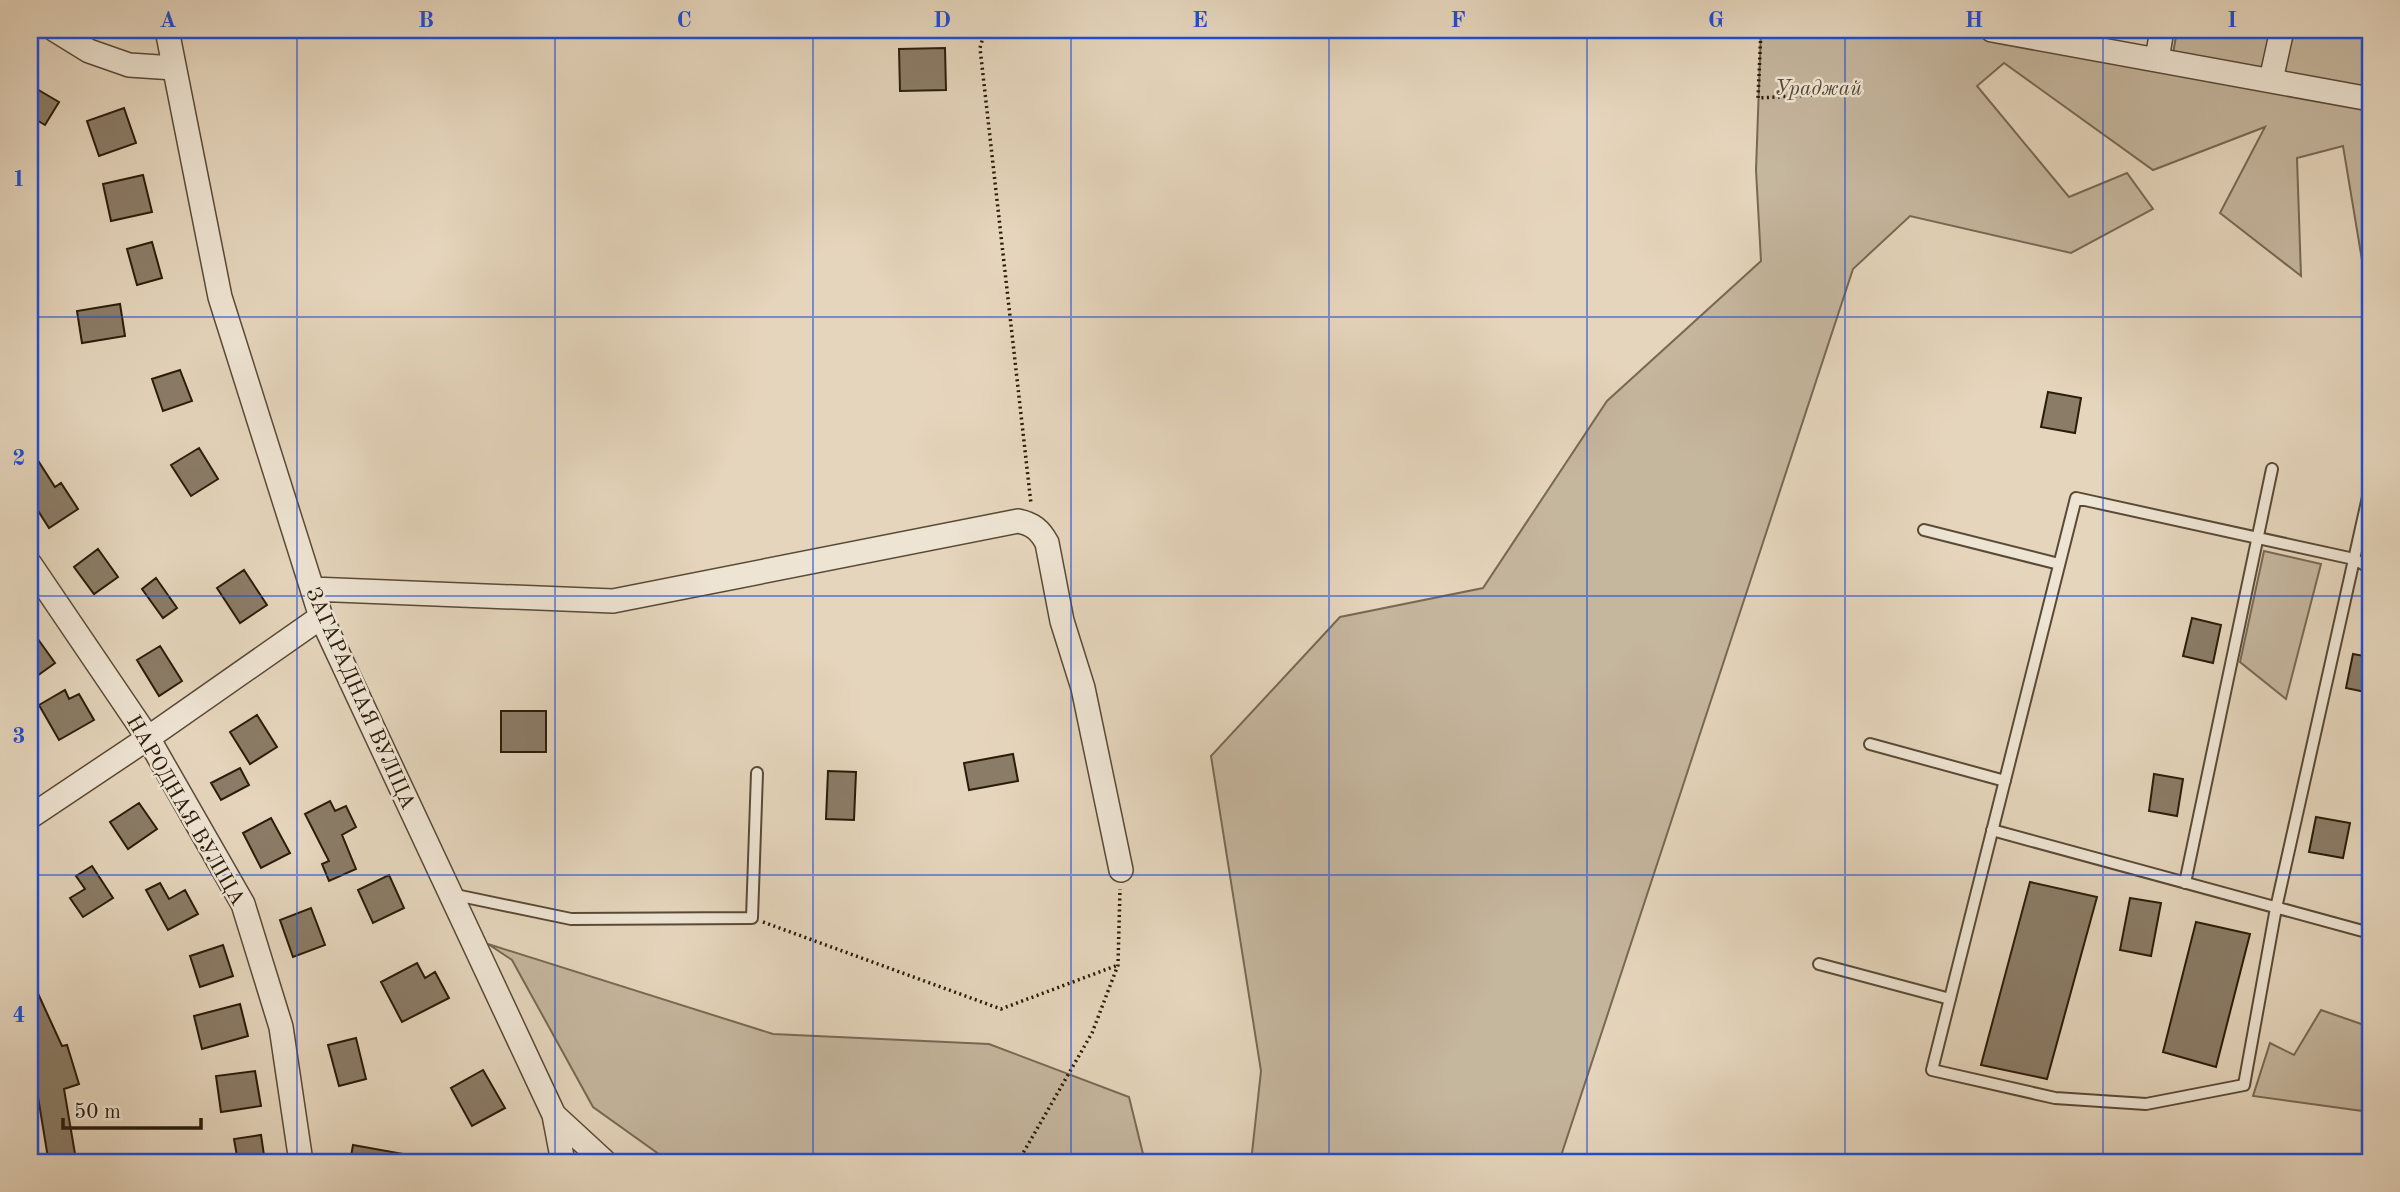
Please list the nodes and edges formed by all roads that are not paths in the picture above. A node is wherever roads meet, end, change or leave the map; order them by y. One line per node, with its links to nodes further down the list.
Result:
1 (55, 30): 7 (street)
2 (167, 30): 7 (street, ЗАГАРАДНАЯ ВУЛІЦА)
3 (1992, 30): 6 (street)
4 (2162, 30): 6 (street)
5 (2282, 30): 8 (street)
6 (2157, 59): 8 (street)
7 (174, 68): 18 (street, ЗАГАРАДНАЯ ВУЛІЦА)
8 (2271, 80): 9 (street)
9 (2370, 99)
10 (2272, 469): 13 (lane)
11 (2370, 488): 14 (lane)
12 (1924, 530): 16 (lane)
13 (2258, 538): 14 (lane); 16 (lane); 27 (lane)
14 (2354, 559): 17 (lane); 29 (lane)
15 (30, 564): 20 (street, НАРОДНАЯ ВУЛІЦА)
16 (2059, 564): 23 (lane)
17 (2370, 568)
18 (312, 589): 19 (street, ЗАГАРАДНАЯ ВУЛІЦА); 26 (street)
19 (321, 617): 20 (street); 28 (street, ЗАГАРАДНАЯ ВУЛІЦА)
20 (148, 738): 24 (street); 34 (street, НАРОДНАЯ ВУЛІЦА)
21 (1870, 744): 23 (lane)
22 (757, 773): 28 (lane)
23 (2005, 781): 25 (lane)
24 (30, 817)
25 (1992, 830): 27 (lane); 32 (lane)
26 (1121, 870)
27 (2185, 883): 29 (lane)
28 (449, 894): 33 (street, ЗАГАРАДНАЯ ВУЛІЦА)
29 (2276, 908): 30 (lane); 32 (lane)
30 (2370, 933)
31 (1819, 964): 32 (lane)
32 (1950, 999)
33 (554, 1115): 35 (street); 36 (street, ЗАГАРАДНАЯ ВУЛІЦА)
34 (301, 1162)
35 (563, 1162)
36 (605, 1162)

